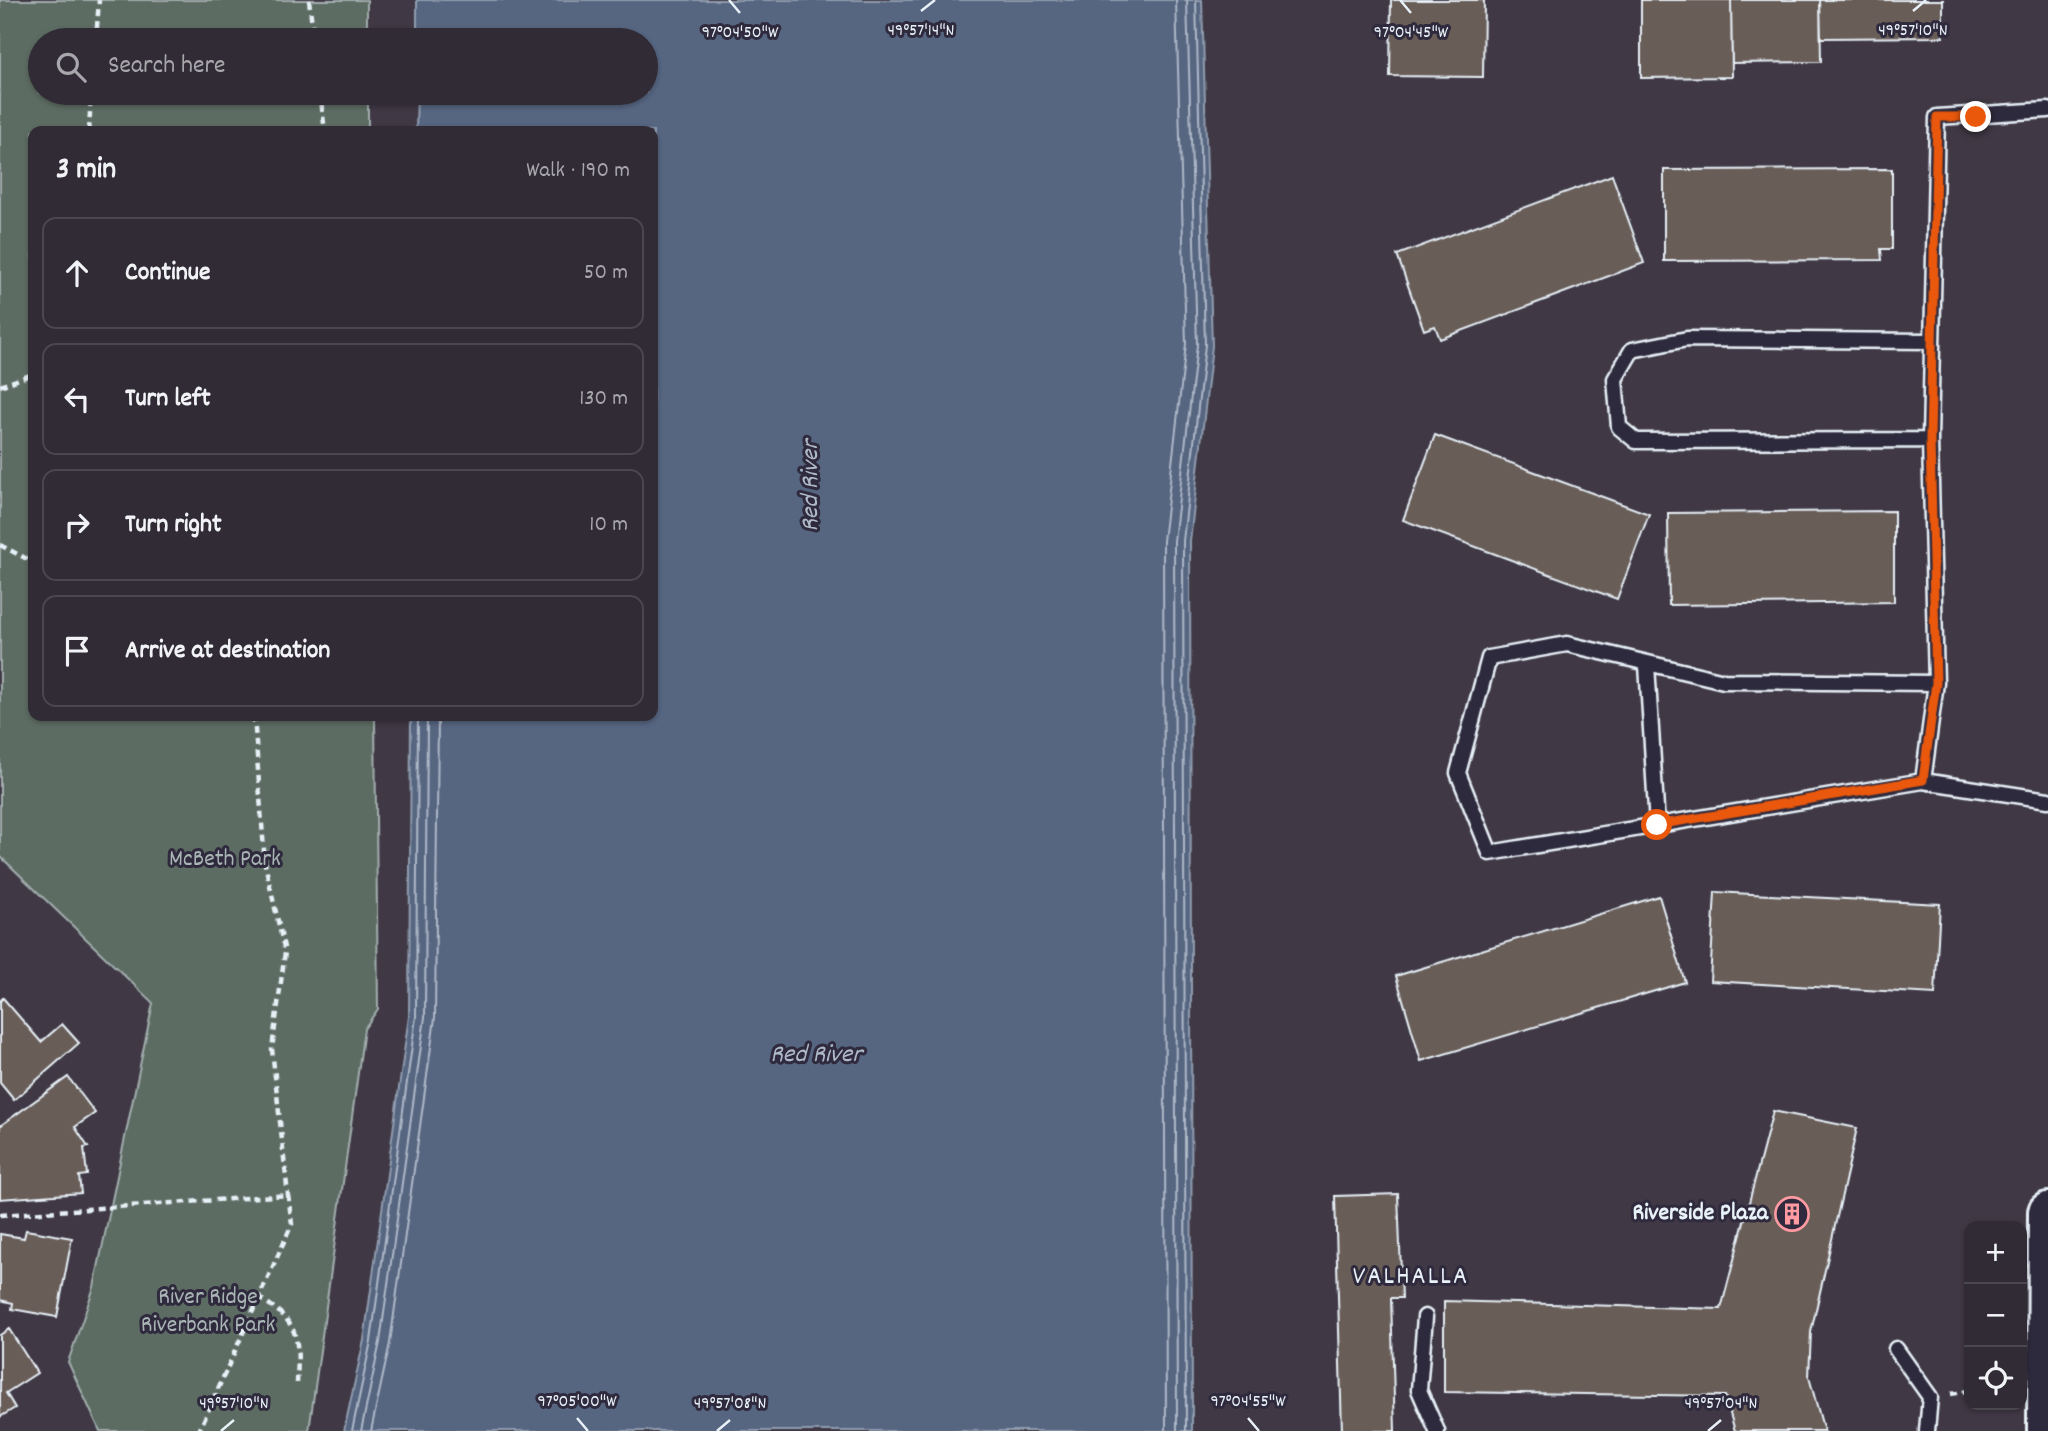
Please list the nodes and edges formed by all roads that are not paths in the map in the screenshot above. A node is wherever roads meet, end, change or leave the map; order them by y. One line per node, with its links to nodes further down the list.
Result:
1 (2048, 110): 2 (lane)
2 (1931, 341): 3 (lane); 3 (lane)
3 (1930, 440): 5 (lane)
4 (1647, 665): 5 (lane); 8 (lane); 8 (lane)
5 (1936, 683): 6 (lane)
6 (1923, 780): 7 (lane); 8 (lane)
7 (2048, 800)
8 (1657, 825)
9 (2048, 1212): 14 (main road)
10 (1425, 1317): 12 (lane)
11 (1896, 1349): 13 (lane)
12 (1437, 1431)
13 (1927, 1431)
14 (2047, 1431)

